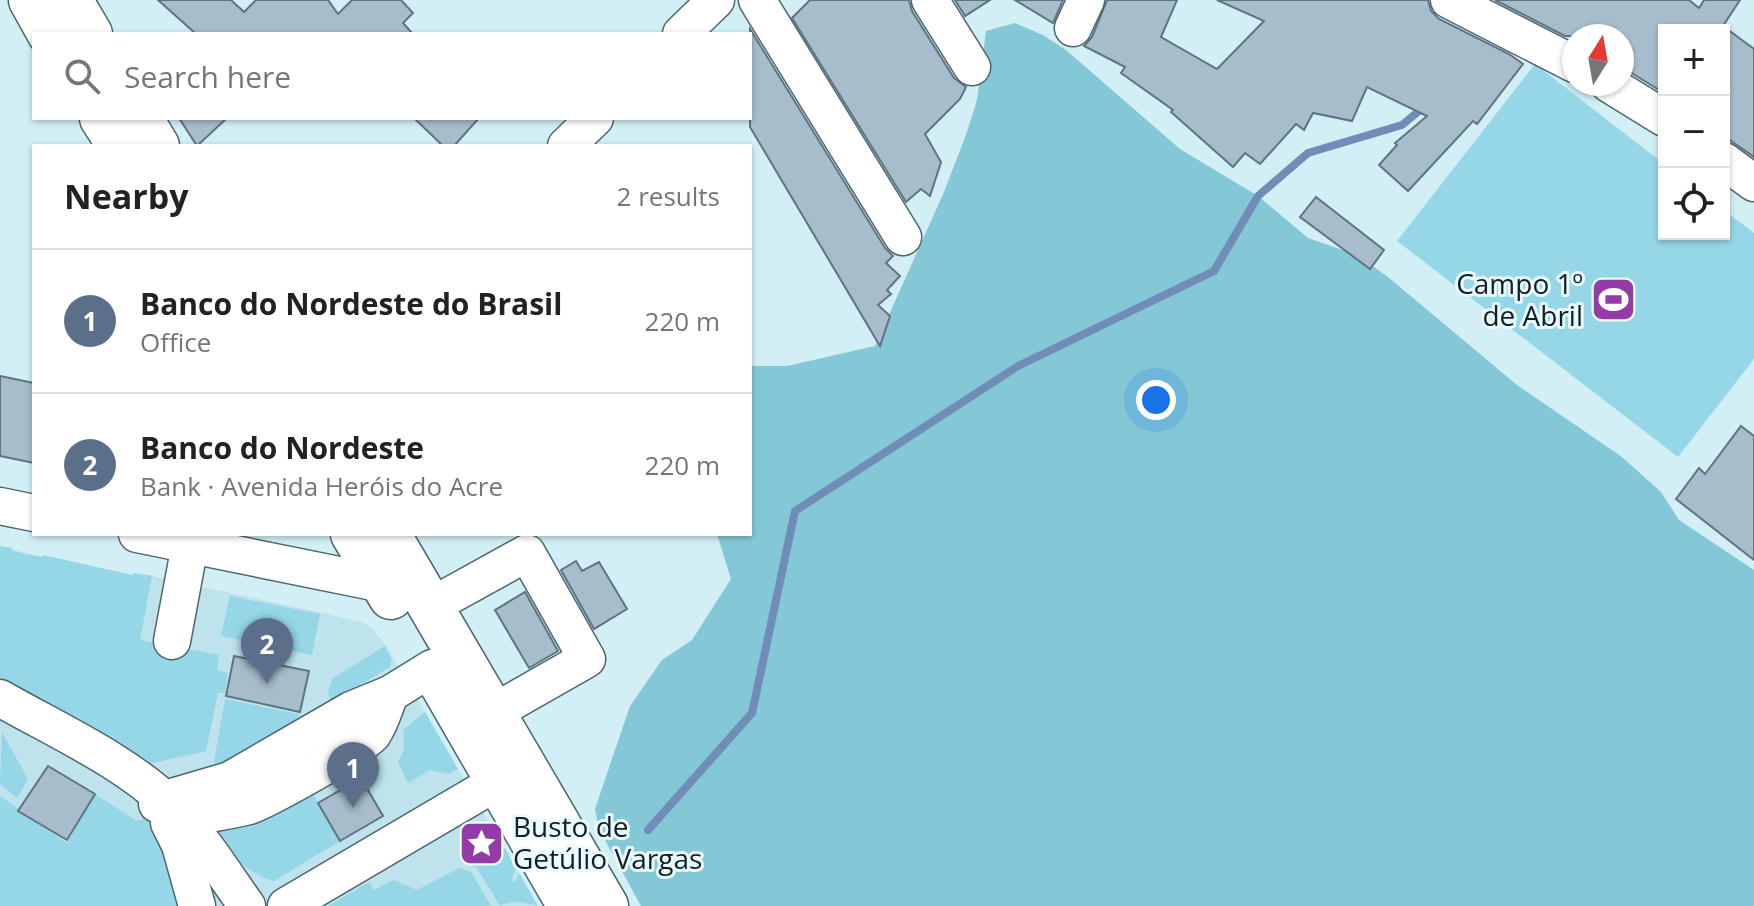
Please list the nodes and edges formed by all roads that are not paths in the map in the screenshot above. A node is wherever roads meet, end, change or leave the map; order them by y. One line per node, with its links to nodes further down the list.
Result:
1 (716, 0): 5 (street)
2 (930, 0): 7 (street)
3 (1449, 0): 6 (street)
4 (763, 3): 18 (street)
5 (683, 32)
6 (1562, 58)
7 (972, 67)
8 (1628, 96): 9 (street)
9 (1658, 114)
10 (103, 120): 13 (main road)
11 (141, 120): 14 (main road)
12 (593, 120): 15 (street)
13 (119, 144)
14 (156, 144)
15 (568, 144)
16 (1730, 165): 17 (street)
17 (1754, 183)
18 (903, 237)
19 (0, 506): 20 (street)
20 (32, 513)
21 (147, 536): 23 (street)
22 (356, 536): 24 (main road)
23 (190, 545): 24 (street); 25 (street)
24 (403, 574): 26 (main road); 28 (main road); 28 (street)
25 (172, 641)
26 (432, 668): 29 (main road); 30 (street)
27 (0, 698): 30 (street)
28 (494, 712): 29 (main road)
29 (512, 773): 31 (main road); 34 (street)
30 (163, 806): 32 (street); 33 (street)
31 (593, 904)
32 (197, 906)
33 (247, 906)
34 (286, 906)

